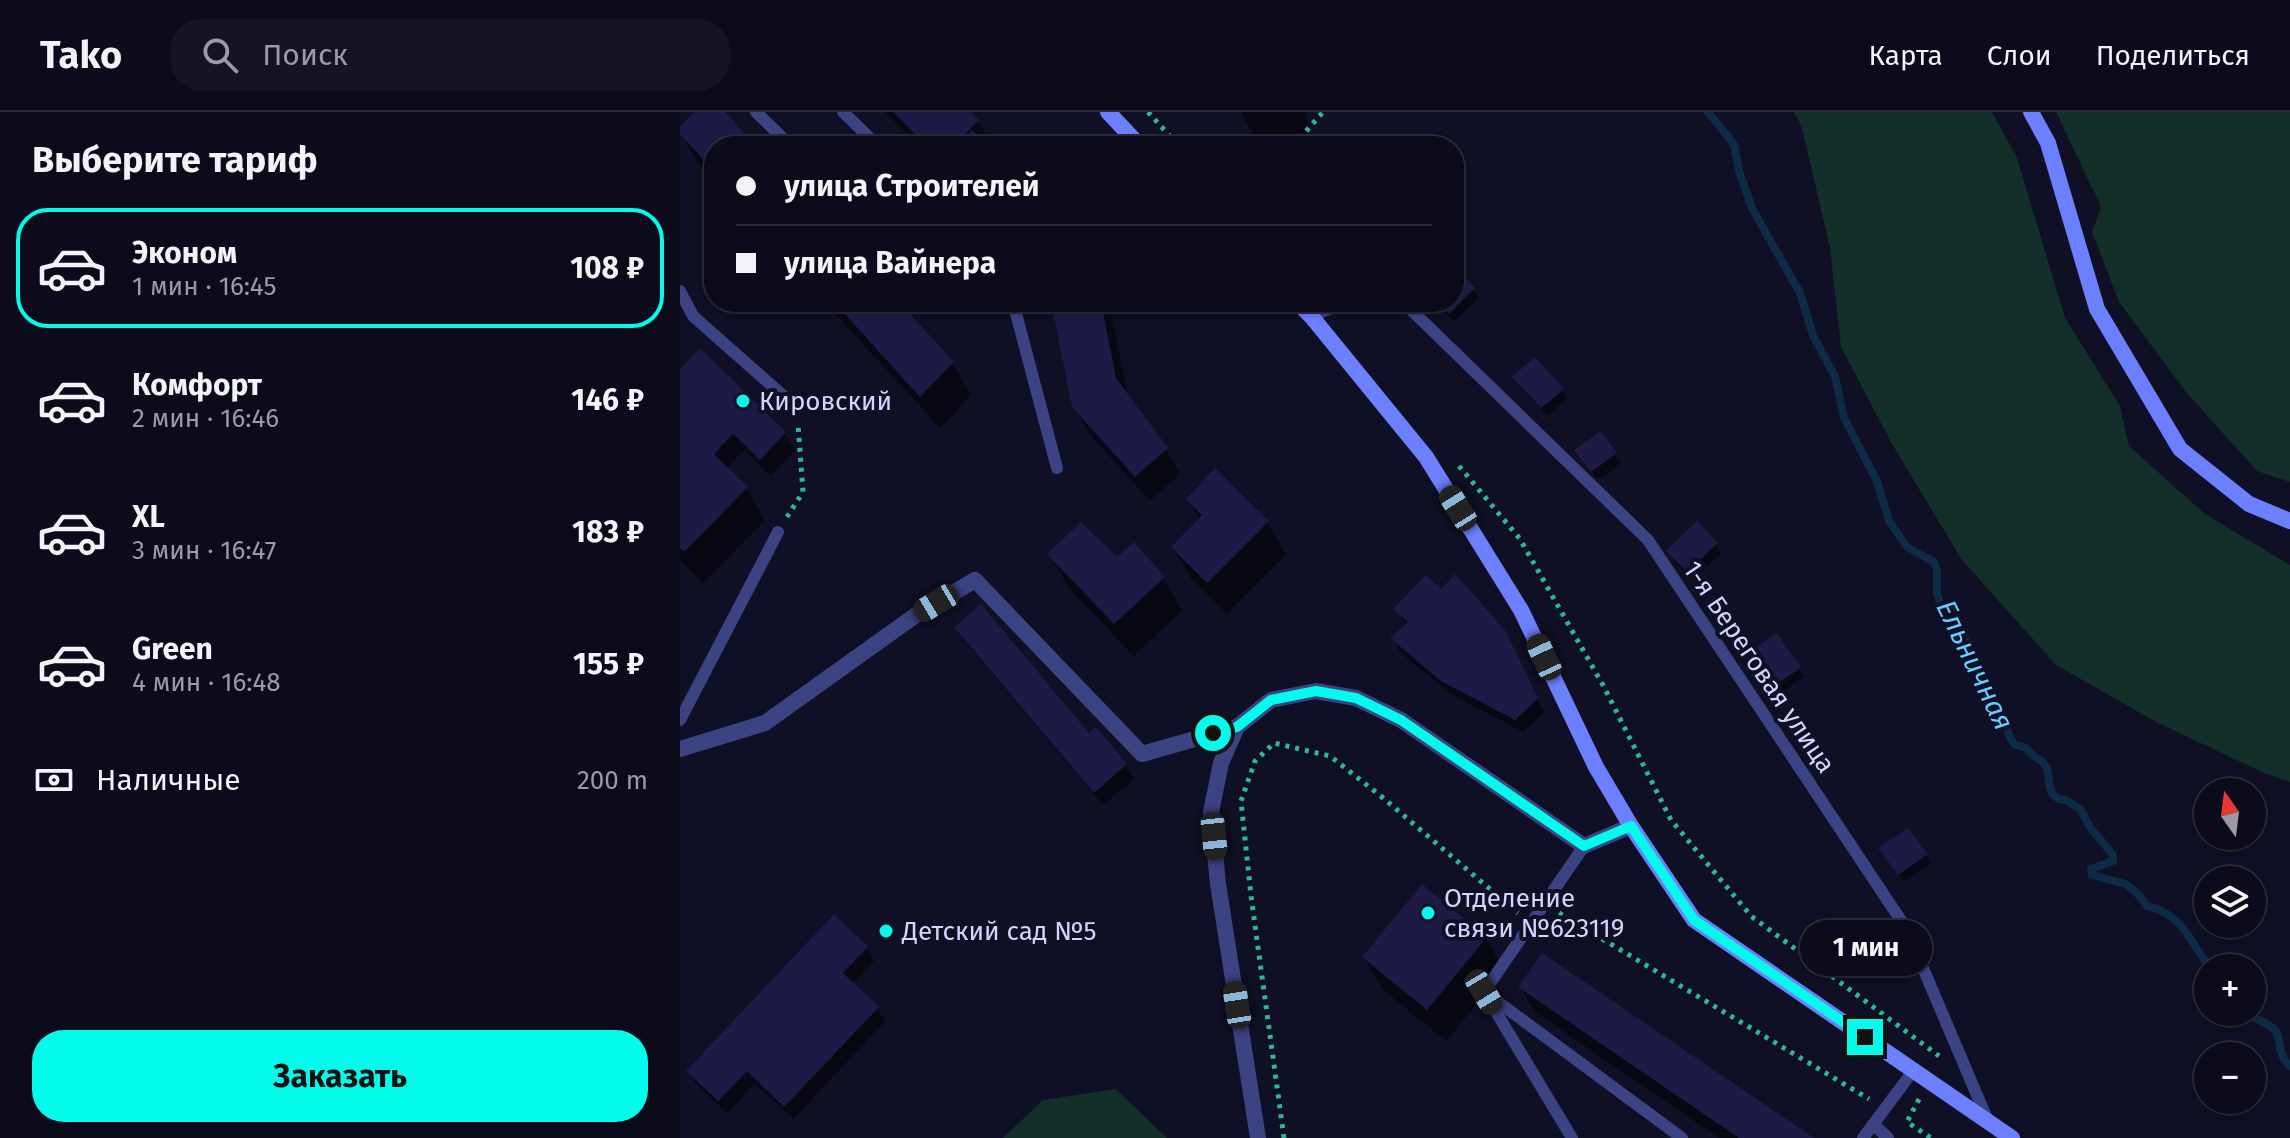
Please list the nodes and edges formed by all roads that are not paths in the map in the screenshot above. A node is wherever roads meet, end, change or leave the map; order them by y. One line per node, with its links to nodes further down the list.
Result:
1 (756, 112): 5 (lane)
2 (843, 112): 6 (lane)
3 (1108, 112): 7 (main road)
4 (2031, 112): 16 (main road)
5 (781, 136)
6 (868, 136)
7 (1131, 136)
8 (680, 291): 14 (lane)
9 (1016, 312): 15 (lane)
10 (1307, 312): 13 (main road)
11 (1322, 312): 13 (lane)
12 (1413, 312): 25 (lane, 1-я Береговая улица)
13 (1311, 316): 21 (main road)
14 (797, 408)
15 (1057, 468)
16 (2290, 521)
17 (778, 532): 18 (lane)
18 (680, 720)
19 (1237, 727): 20 (street); 22 (street); 27 (street)
20 (680, 749)
21 (1631, 826): 22 (street); 24 (main road)
22 (1584, 846): 23 (lane)
23 (1484, 992): 28 (lane); 29 (lane)
24 (1913, 1071): 25 (main road); 26 (lane)
25 (1988, 1121): 32 (main road)
26 (1873, 1124): 30 (lane); 31 (lane)
27 (1261, 1134)
28 (1572, 1138)
29 (1682, 1138)
30 (1863, 1138)
31 (1888, 1138)
32 (2012, 1138)

